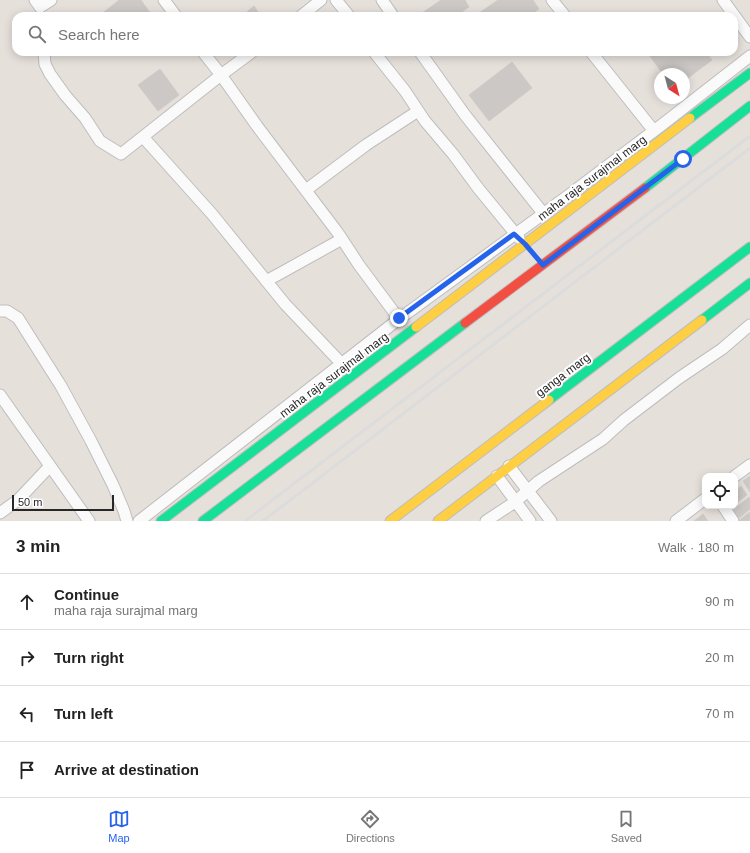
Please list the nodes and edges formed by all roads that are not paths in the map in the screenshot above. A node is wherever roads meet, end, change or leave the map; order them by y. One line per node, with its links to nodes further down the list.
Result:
1 (51, 0): 8 (street)
2 (164, 0): 9 (street)
3 (321, 0): 10 (street)
4 (336, 0): 11 (street)
5 (382, 0): 12 (street)
6 (552, 0): 13 (street)
7 (723, 0): 14 (street)
8 (39, 8)
9 (173, 12)
10 (306, 12)
11 (346, 12)
12 (390, 12)
13 (562, 12)
14 (732, 12)
15 (738, 21): 16 (street)
16 (750, 37)
17 (44, 56): 29 (street)
18 (206, 56): 25 (street)
19 (247, 56): 25 (street)
20 (377, 56): 27 (street)
21 (423, 56): 31 (street)
22 (594, 56): 28 (street)
23 (750, 56): 28 (street)
24 (750, 73): 34 (street, maha raja surajmal marg)
25 (221, 75): 29 (street); 30 (street)
26 (750, 106): 57 (street)
27 (418, 111): 30 (street); 32 (street)
28 (654, 131): 31 (street)
29 (143, 137): 36 (street)
30 (306, 190): 33 (street)
31 (543, 213): 32 (street)
32 (514, 234): 34 (street); 39 (street)
33 (342, 239): 36 (street); 39 (street)
34 (528, 247): 56 (street, maha raja surajmal marg)
35 (750, 247): 58 (street, ganga marg)
36 (266, 280): 41 (street)
37 (750, 283): 45 (street)
38 (0, 311): 54 (street)
39 (399, 318): 41 (street)
40 (750, 325): 48 (street)
41 (341, 363): 55 (street)
42 (0, 395): 44 (street)
43 (750, 465): 46 (street)
44 (50, 466): 52 (street); 53 (street)
45 (509, 466): 47 (street); 48 (street)
46 (738, 474)
47 (496, 476): 50 (street); 59 (street)
48 (528, 492): 50 (street); 62 (street)
49 (702, 501): 63 (street)
50 (515, 502): 60 (street); 61 (street)
51 (725, 509): 64 (street)
52 (0, 513)
53 (89, 521)
54 (127, 521)
55 (138, 521)
56 (161, 521)
57 (203, 521)
58 (390, 521)
59 (438, 521)
60 (486, 521)
61 (530, 521)
62 (551, 521)
63 (676, 521)
64 (732, 521)

